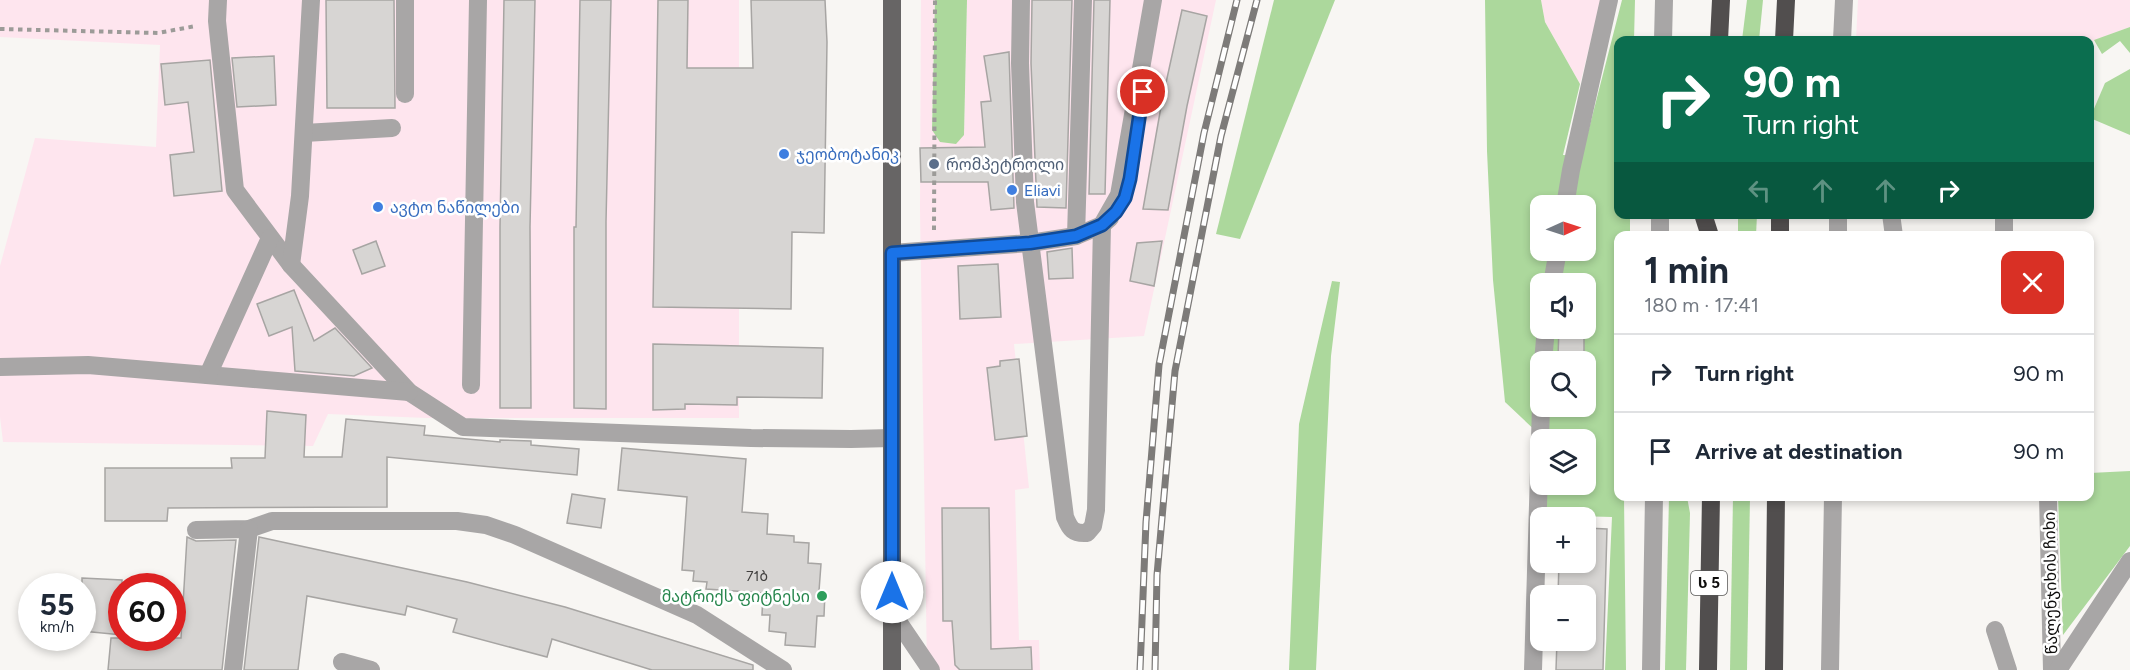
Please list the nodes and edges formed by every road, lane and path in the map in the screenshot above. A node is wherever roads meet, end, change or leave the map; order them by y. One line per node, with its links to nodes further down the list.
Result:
1 (218, 0): 16 (street)
2 (311, 0): 24 (street)
3 (405, 0): 22 (street)
4 (478, 0): 35 (street)
5 (892, 0): 31 (main road)
6 (935, 0): 30 (path)
7 (1021, 0): 29 (street)
8 (1083, 0): 27 (street)
9 (1153, 0): 26 (street)
10 (1160, 0): 26 (street)
11 (1610, 0): 25 (street)
12 (1664, 0): 18 (street)
13 (1721, 0): 19 (highway)
14 (1786, 0): 20 (highway)
15 (1844, 0): 21 (street)
16 (217, 21): 17 (path); 28 (street)
17 (0, 29)
18 (1664, 36)
19 (1719, 36)
20 (1784, 36)
21 (1842, 36)
22 (405, 94)
23 (392, 128): 24 (street)
24 (304, 133): 32 (street)
25 (1567, 195)
26 (1102, 225): 27 (street); 29 (street)
27 (1076, 236): 29 (street)
28 (270, 238): 32 (street); 34 (street)
29 (1030, 243): 30 (street)
30 (934, 249): 31 (street)
31 (892, 253): 38 (main road)
32 (291, 265): 36 (street)
33 (0, 367): 34 (street)
34 (208, 375): 36 (street)
35 (471, 385)
36 (409, 392): 38 (street)
37 (1540, 417): 55 (street)
38 (892, 438): 47 (main road)
39 (1654, 501): 56 (street)
40 (1711, 501): 57 (highway, ს 5)
41 (1776, 501): 58 (highway)
42 (1833, 501): 59 (street)
43 (2048, 501): 61 (street, წალენჯიხის ჩიხი)
44 (249, 529): 45 (street); 50 (street); 52 (street)
45 (196, 530)
46 (2130, 561): 62 (street)
47 (892, 614): 53 (main road); 54 (street)
48 (1995, 630): 60 (street)
49 (342, 662): 51 (street)
50 (233, 670)
51 (371, 670)
52 (783, 670)
53 (892, 670)
54 (931, 670)
55 (1533, 670)
56 (1651, 670)
57 (1708, 670)
58 (1774, 670)
59 (1830, 670)
60 (2008, 670)
61 (2052, 670)
62 (2058, 670)

